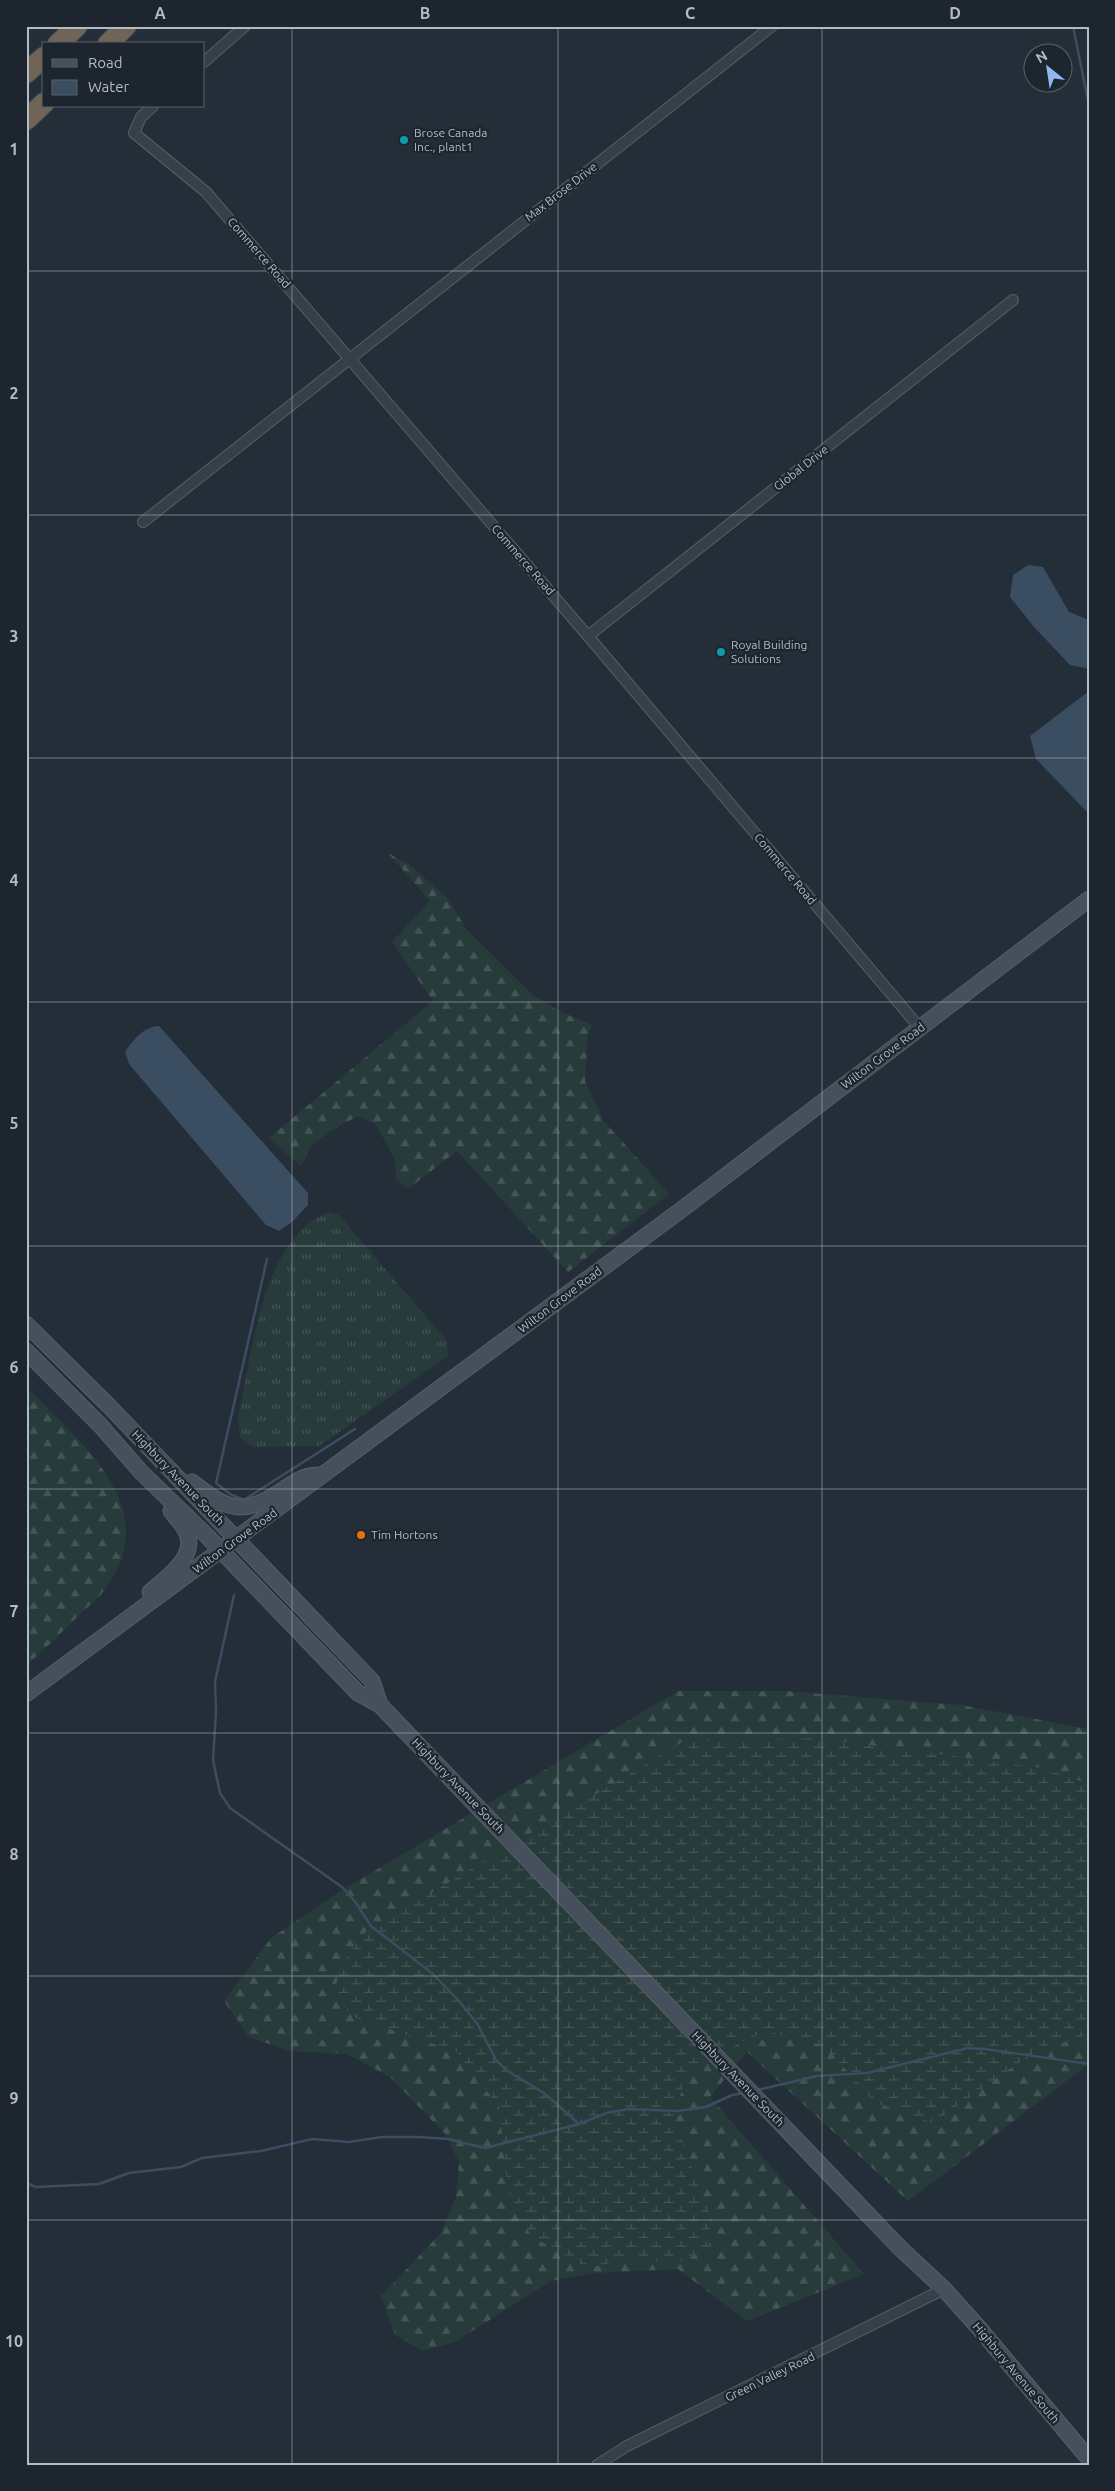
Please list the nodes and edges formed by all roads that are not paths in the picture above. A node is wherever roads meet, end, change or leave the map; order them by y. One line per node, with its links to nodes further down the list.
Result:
1 (77, 26): 5 (highway)
2 (126, 26): 6 (highway)
3 (245, 26): 8 (street)
4 (772, 26): 14 (street, Max Brose Drive)
5 (60, 42)
6 (110, 42)
7 (42, 59): 9 (highway)
8 (205, 61)
9 (26, 73)
10 (42, 105): 12 (highway)
11 (151, 108): 14 (street, Commerce Road)
12 (26, 120)
13 (1013, 300): 16 (street, Global Drive)
14 (350, 358): 15 (street, Max Brose Drive); 16 (street, Commerce Road)
15 (143, 522)
16 (588, 636): 18 (street, Commerce Road)
17 (1089, 899): 18 (main road, Wilton Grove Road)
18 (920, 1028): 23 (main road, Wilton Grove Road)
19 (26, 1324): 21 (main road, Highbury Avenue South)
20 (26, 1351): 22 (main road, Highbury Avenue South)
21 (158, 1457): 23 (main road); 24 (main road, Highbury Avenue South)
22 (141, 1472): 25 (main road, Highbury Avenue South); 26 (main road)
23 (324, 1475): 24 (main road, Wilton Grove Road)
24 (237, 1540): 25 (main road, Wilton Grove Road); 28 (main road, Highbury Avenue South)
25 (221, 1552): 26 (main road, Wilton Grove Road); 28 (main road, Highbury Avenue South)
26 (76, 1658): 27 (main road, Wilton Grove Road)
27 (26, 1694)
28 (380, 1705): 29 (main road, Highbury Avenue South)
29 (944, 2289): 30 (main road, Highbury Avenue South); 31 (street, Green Valley Road)
30 (1089, 2458)
31 (597, 2465)

